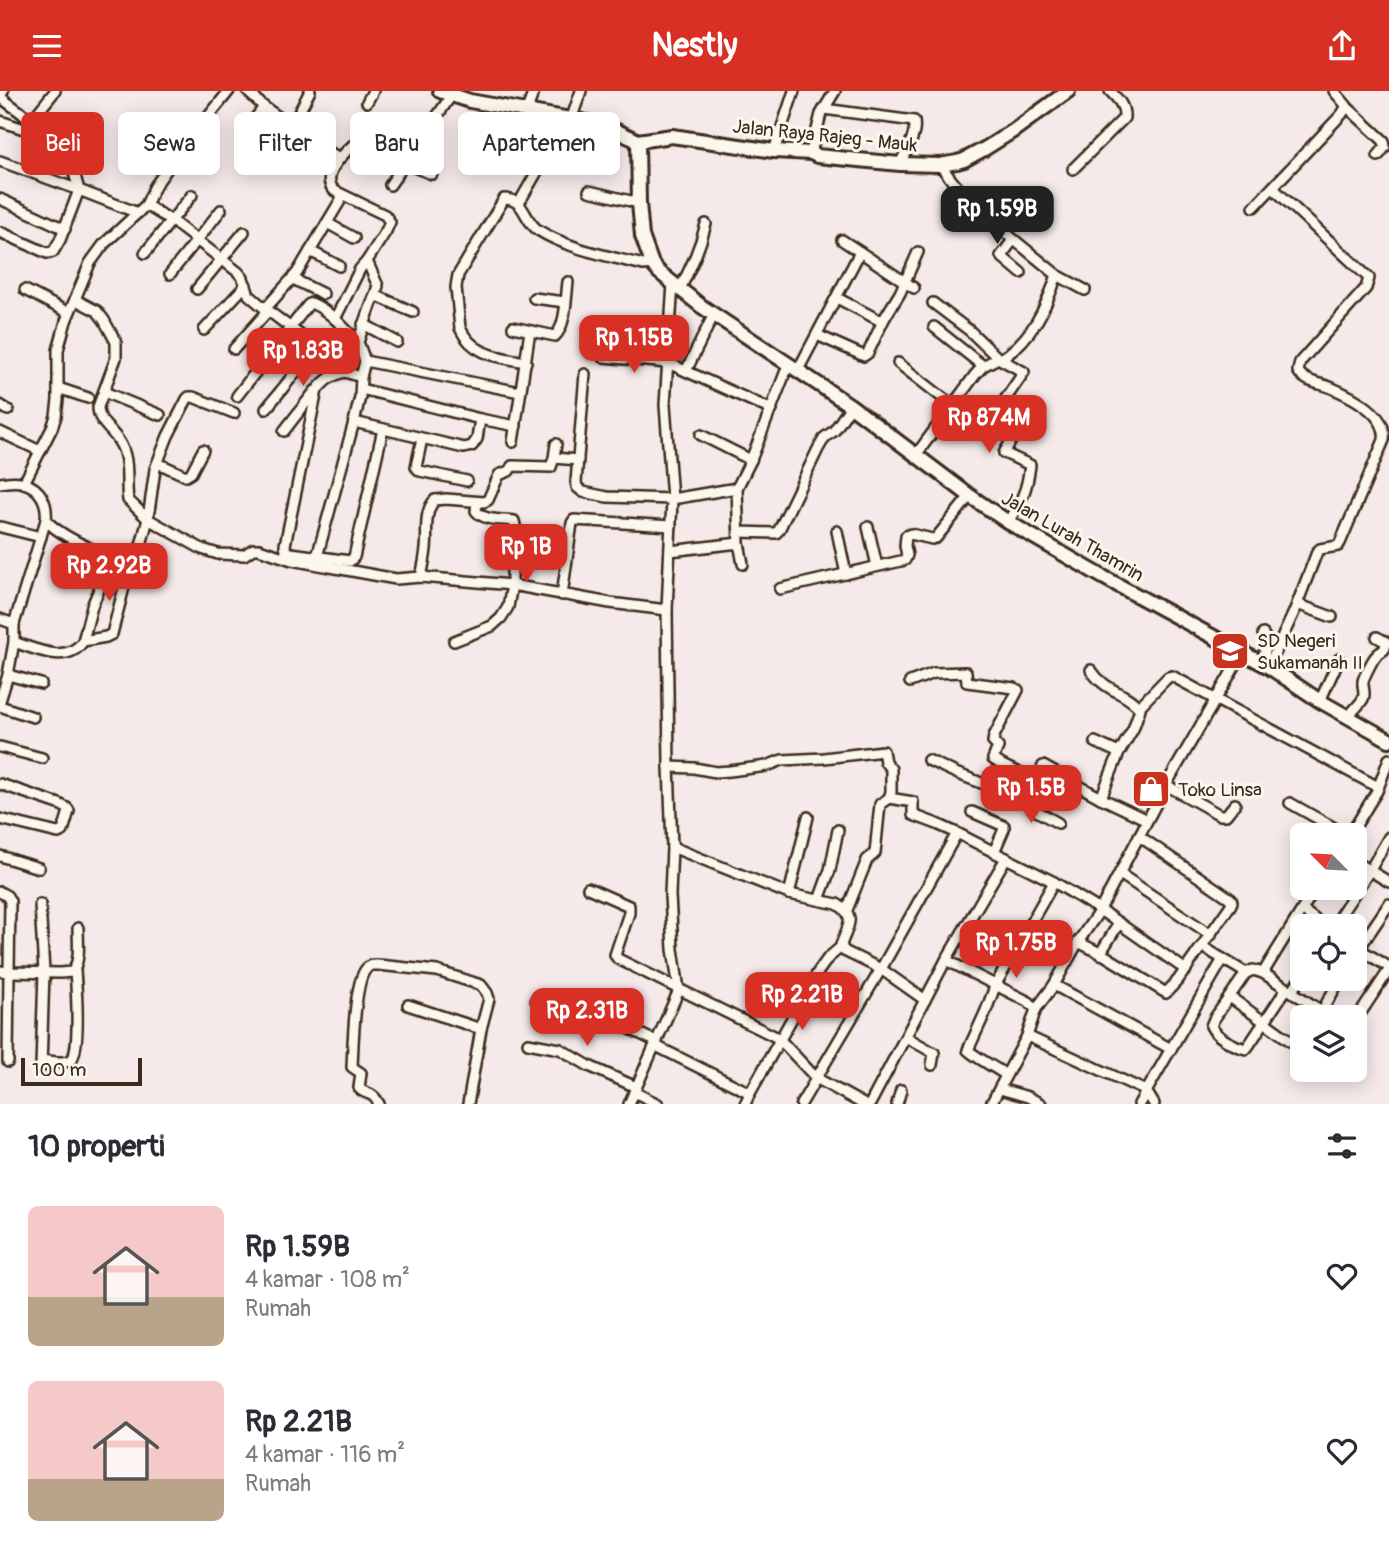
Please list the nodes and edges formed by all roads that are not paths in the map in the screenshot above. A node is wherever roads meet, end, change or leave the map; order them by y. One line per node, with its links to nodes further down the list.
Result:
1 (3, 91): 15 (street)
2 (55, 91): 20 (street)
3 (229, 91): 54 (street)
4 (247, 91): 18 (street)
5 (310, 91): 23 (street)
6 (373, 91): 16 (street)
7 (534, 91): 25 (street)
8 (580, 91): 26 (street)
9 (794, 91): 33 (street)
10 (835, 91): 19 (street)
11 (1068, 91): 40 (street, Jalan Raya Rajeg - Mauk)
12 (1110, 91): 41 (street)
13 (1334, 91): 17 (street)
14 (448, 93): 24 (street); 25 (street)
15 (0, 97): 27 (street)
16 (366, 102)
17 (1346, 106): 36 (street); 46 (street)
18 (264, 107): 21 (street); 22 (street)
19 (824, 109): 34 (street); 39 (street)
20 (38, 112)
21 (260, 112)
22 (272, 112)
23 (301, 112)
24 (436, 112)
25 (526, 112)
26 (573, 112)
27 (21, 113)
28 (0, 121): 29 (street)
29 (21, 128)
30 (620, 133): 31 (street)
31 (638, 141): 33 (street, Jalan Raya Rajeg - Mauk); 53 (street)
32 (350, 148): 37 (street)
33 (774, 151): 34 (street, Jalan Raya Rajeg - Mauk)
34 (811, 153): 39 (street, Jalan Raya Rajeg - Mauk)
35 (336, 156): 37 (street)
36 (1378, 156)
37 (339, 158): 50 (street)
38 (0, 161): 47 (street)
39 (900, 164): 40 (street, Jalan Raya Rajeg - Mauk)
40 (940, 165): 67 (street)
41 (1073, 169)
42 (75, 175): 47 (street)
43 (396, 175): 45 (street)
44 (535, 175): 52 (street)
45 (390, 185)
46 (1273, 188): 55 (street); 184 (street)
47 (79, 190): 57 (street); 61 (street)
48 (589, 191): 53 (street)
49 (192, 195): 58 (street)
50 (343, 196): 59 (street); 73 (street)
51 (0, 199): 61 (street)
52 (519, 203): 74 (street); 115 (street)
53 (639, 203): 74 (street)
54 (146, 205): 57 (street); 58 (street)
55 (1254, 207)
56 (221, 210): 65 (street)
57 (138, 213): 92 (street)
58 (172, 221): 65 (street); 71 (street)
59 (327, 223): 64 (street); 68 (street)
60 (706, 224): 83 (street)
61 (65, 229): 62 (street)
62 (0, 232)
63 (244, 232): 72 (street)
64 (354, 238)
65 (197, 240): 72 (street); 77 (street)
66 (842, 240): 69 (street)
67 (1013, 240): 76 (street); 78 (street)
68 (310, 251): 75 (street); 79 (street)
69 (860, 252): 81 (street); 90 (street)
70 (918, 252): 81 (street)
71 (145, 253)
72 (221, 259): 82 (street); 85 (street)
73 (367, 261): 89 (street); 99 (street)
74 (652, 264): 83 (street, Jalan Lurah Thamrin)
75 (339, 266)
76 (1021, 273)
77 (170, 274)
78 (1057, 275): 87 (street); 113 (street)
79 (293, 279): 88 (street); 95 (street)
80 (568, 282): 93 (street)
81 (905, 282): 84 (street); 100 (street)
82 (246, 285): 95 (street); 105 (street)
83 (677, 286): 98 (street, Jalan Lurah Thamrin); 116 (street)
84 (914, 288)
85 (197, 289)
86 (24, 290): 97 (street)
87 (1085, 290)
88 (323, 294)
89 (375, 295): 96 (street); 101 (street)
90 (837, 297): 100 (street); 107 (street)
91 (534, 298): 93 (street)
92 (76, 300): 97 (street); 127 (street)
93 (565, 302): 106 (street)
94 (933, 303): 113 (street)
95 (266, 310): 104 (street); 111 (street)
96 (412, 312)
97 (69, 313): 124 (street)
98 (714, 314): 119 (street, Jalan Lurah Thamrin); 120 (street)
99 (335, 319): 104 (street); 108 (street)
100 (884, 319): 107 (street)
101 (363, 324): 108 (street); 109 (street)
102 (513, 327): 106 (street)
103 (934, 327): 118 (street)
104 (291, 328): 110 (street); 129 (street)
105 (204, 330)
106 (530, 331): 115 (street)
107 (817, 335): 119 (street)
108 (358, 342): 114 (street)
109 (397, 342)
110 (316, 347): 121 (street); 134 (street)
111 (234, 349)
112 (603, 357): 116 (street)
113 (1000, 359): 118 (street); 133 (street)
114 (365, 361): 123 (street); 128 (street)
115 (526, 362): 128 (street)
116 (668, 362): 120 (street); 161 (street)
117 (898, 363): 131 (street)
118 (984, 366): 131 (street)
119 (794, 367): 132 (street, Jalan Lurah Thamrin); 135 (street)
120 (686, 371): 135 (street)
121 (345, 372): 123 (street); 126 (street)
122 (585, 374): 153 (street)
123 (361, 377): 125 (street)
124 (58, 388): 130 (street); 150 (street)
125 (361, 389): 138 (street); 139 (street)
126 (317, 390): 143 (street); 175 (street)
127 (104, 392): 137 (street); 163 (street)
128 (520, 392): 140 (street)
129 (237, 396)
130 (88, 398)
131 (952, 405): 151 (street)
132 (851, 406): 151 (street, Jalan Lurah Thamrin); 170 (street)
133 (999, 408): 141 (street); 165 (street)
134 (266, 409)
135 (772, 409): 154 (street)
136 (234, 413): 155 (street)
137 (160, 415)
138 (480, 419): 140 (street); 146 (street)
139 (354, 422): 142 (street); 175 (street)
140 (516, 426): 147 (street)
141 (987, 426)
142 (383, 429): 146 (street); 175 (street)
143 (284, 431)
144 (0, 432): 150 (street)
145 (701, 435): 154 (street)
146 (422, 439): 156 (street)
147 (513, 442)
148 (556, 444): 152 (street)
149 (204, 450): 155 (street)
150 (40, 451): 157 (street)
151 (916, 455): 160 (street, Jalan Lurah Thamrin)
152 (554, 459): 153 (street); 162 (street)
153 (578, 460): 161 (street)
154 (751, 460): 159 (street)
155 (158, 463): 163 (street)
156 (467, 481)
157 (24, 482): 158 (street); 164 (street)
158 (0, 483)
159 (737, 488): 161 (street); 170 (street)
160 (970, 496): 165 (street, Jalan Lurah Thamrin); 178 (street)
161 (672, 499): 166 (street)
162 (477, 502): 180 (street); 181 (street)
163 (148, 519): 175 (street); 176 (street)
164 (46, 520): 171 (street); 174 (street)
165 (1008, 521): 194 (street, Jalan Lurah Thamrin)
166 (671, 526): 173 (street); 183 (street)
167 (1, 527): 171 (street)
168 (868, 527): 178 (street)
169 (836, 531): 179 (street)
170 (739, 532): 172 (street)
171 (41, 537): 188 (street)
172 (739, 543): 173 (street); 177 (street)
173 (670, 551): 185 (street)
174 (113, 557): 176 (street); 191 (street)
175 (315, 560): 180 (street)
176 (130, 564): 191 (street)
177 (744, 564)
178 (877, 566): 179 (street)
179 (846, 574): 182 (street)
180 (421, 577): 181 (street)
181 (512, 585): 183 (street); 192 (street)
182 (780, 590)
183 (562, 595): 185 (street)
184 (1297, 604): 186 (street); 196 (street)
185 (667, 610): 214 (street)
186 (1332, 617)
187 (0, 619): 188 (street)
188 (14, 624): 193 (street)
189 (1263, 634): 196 (street)
190 (1377, 637): 206 (street)
191 (83, 641): 193 (street)
192 (454, 641)
193 (14, 642): 198 (street)
194 (1242, 653): 196 (street, Jalan Lurah Thamrin); 201 (street)
195 (1339, 659): 202 (street)
196 (1270, 665): 202 (street, Jalan Lurah Thamrin)
197 (1091, 670): 204 (street)
198 (8, 675): 200 (street); 203 (street)
199 (909, 682): 216 (street)
200 (41, 684)
201 (1214, 700): 204 (street); 218 (street); 219 (street)
202 (1320, 701): 206 (street, Jalan Lurah Thamrin)
203 (0, 703): 205 (street)
204 (1139, 707): 210 (street)
205 (33, 717)
206 (1349, 717): 207 (street, Jalan Lurah Thamrin)
207 (1389, 740)
208 (1095, 742): 210 (street)
209 (0, 747): 211 (street)
210 (1119, 753): 221 (street)
211 (42, 758)
212 (1389, 759): 215 (street)
213 (928, 760): 222 (street)
214 (669, 767): 220 (street); 236 (street)
215 (1385, 777): 219 (street)
216 (1036, 781): 221 (street); 222 (street)
217 (0, 784): 227 (street)
218 (1166, 785): 224 (street); 228 (street)
219 (1378, 787): 231 (street)
220 (889, 798): 233 (street); 253 (street)
221 (1101, 798): 228 (street)
222 (1028, 801): 229 (street)
223 (1290, 803): 230 (street)
224 (1235, 804)
225 (972, 812): 237 (street)
226 (808, 817): 248 (street)
227 (0, 819)
228 (1147, 820): 234 (street)
229 (1058, 823)
230 (1327, 823)
231 (1356, 823)
232 (838, 830): 249 (street)
233 (957, 833): 237 (street); 269 (street)
234 (1139, 836): 243 (street); 260 (street)
235 (1389, 838): 242 (street)
236 (672, 847): 248 (street); 279 (street)
237 (994, 852): 239 (street)
238 (0, 856): 240 (street)
239 (1006, 858): 244 (street); 267 (street)
240 (39, 868)
241 (1367, 868): 242 (street)
242 (1370, 870): 245 (street); 257 (street)
243 (1120, 874): 254 (street); 260 (street)
244 (1054, 882): 254 (street); 277 (street)
245 (1389, 882)
246 (588, 888): 279 (street)
247 (0, 892): 273 (street)
248 (789, 894): 249 (street)
249 (819, 900): 253 (street)
250 (1308, 900): 255 (street)
251 (40, 904): 274 (street)
252 (1389, 904): 261 (street)
253 (847, 910): 263 (street)
254 (1100, 910): 258 (street); 262 (street)
255 (1301, 910): 256 (street); 276 (street)
256 (1307, 914)
257 (1341, 914)
258 (1119, 923): 265 (street); 272 (street)
259 (78, 928): 271 (street)
260 (1211, 935): 264 (street)
261 (1367, 935)
262 (1078, 942): 265 (street); 278 (street)
263 (841, 947): 269 (street); 293 (street)
264 (1203, 947): 268 (street); 272 (street)
265 (1100, 954): 272 (street)
266 (1367, 956): 270 (street)
267 (946, 960): 277 (street); 283 (street)
268 (1223, 960): 275 (street); 297 (street)
269 (881, 969): 283 (street); 301 (street)
270 (1389, 969): 287 (street)
271 (75, 970): 274 (street); 274 (street)
272 (1186, 970)
273 (5, 972): 274 (street); 298 (street)
274 (44, 972)
275 (1246, 973): 276 (street); 282 (street)
276 (1263, 973): 280 (street)
277 (996, 984): 288 (street); 300 (street)
278 (1054, 985): 288 (street); 297 (street)
279 (679, 990): 293 (street); 296 (street)
280 (1290, 990): 289 (street)
281 (1292, 991): 286 (street)
282 (1230, 997): 289 (street); 289 (street)
283 (925, 999): 292 (street)
284 (536, 1000): 296 (street)
285 (408, 1005): 290 (street)
286 (1313, 1005)
287 (1366, 1005)
288 (1036, 1009): 291 (street)
289 (1264, 1022): 294 (street)
290 (481, 1029): 307 (street); 308 (street)
291 (1027, 1036): 300 (street); 305 (street)
292 (906, 1037): 299 (street); 314 (street)
293 (780, 1041): 301 (street); 306 (street)
294 (1290, 1041)
295 (528, 1043): 303 (street)
296 (656, 1044): 303 (street); 306 (street)
297 (1171, 1049): 305 (street)
298 (8, 1062)
299 (932, 1065)
300 (1006, 1075): 302 (street)
301 (816, 1078): 312 (street); 313 (street)
302 (1000, 1089): 316 (street); 317 (street)
303 (635, 1090): 309 (street); 310 (street)
304 (901, 1090): 315 (street)
305 (1146, 1091): 318 (street); 319 (street)
306 (750, 1093): 311 (street)
307 (379, 1104)
308 (468, 1104)
309 (629, 1104)
310 (658, 1104)
311 (745, 1104)
312 (801, 1104)
313 (863, 1104)
314 (870, 1104)
315 (897, 1104)
316 (991, 1104)
317 (1041, 1104)
318 (1139, 1104)
319 (1153, 1104)

